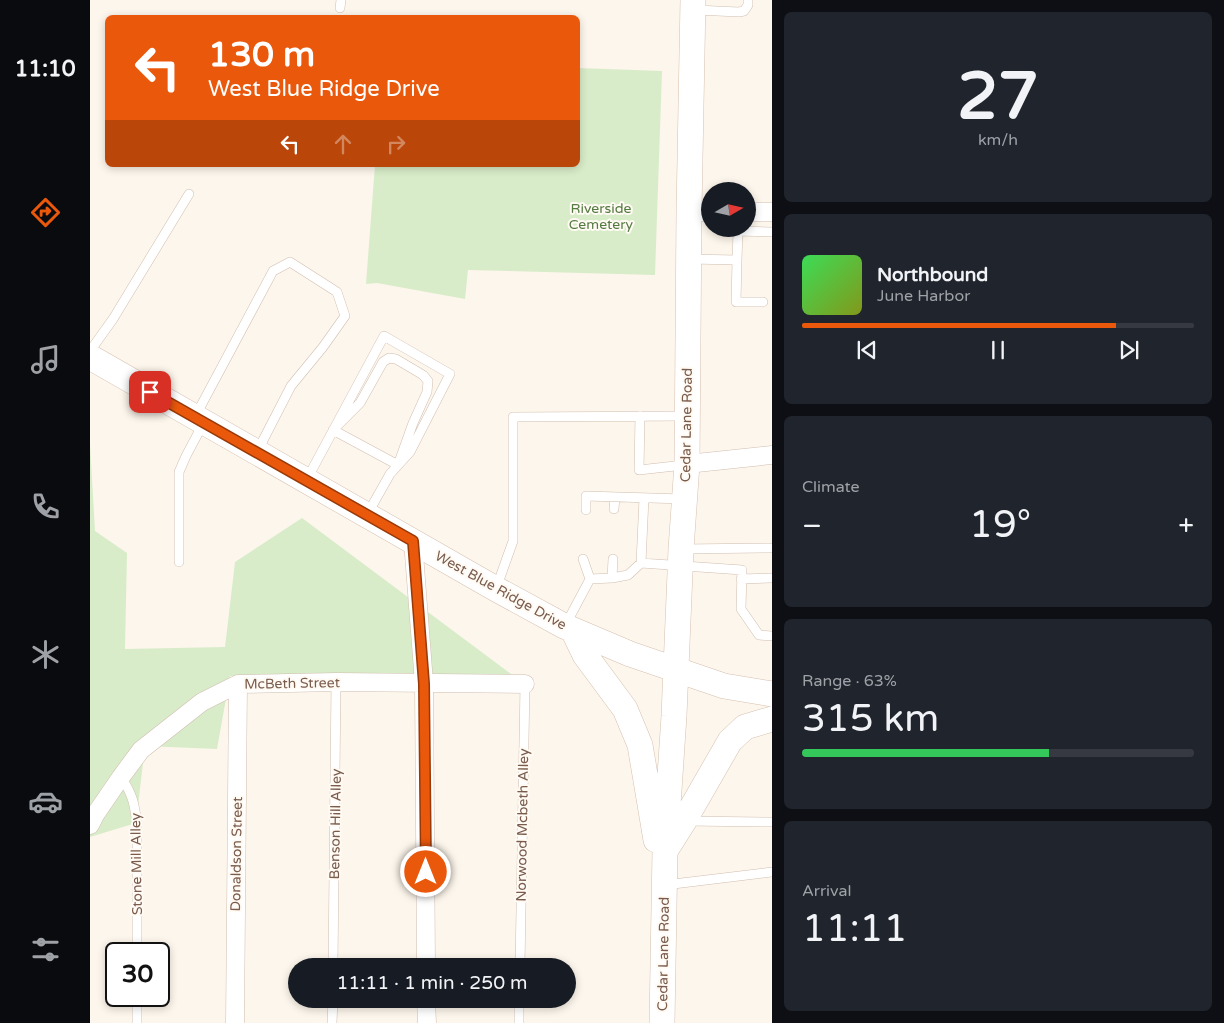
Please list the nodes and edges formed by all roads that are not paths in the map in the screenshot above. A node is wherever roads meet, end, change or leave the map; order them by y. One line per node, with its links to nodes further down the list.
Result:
1 (748, 0): 2 (lane)
2 (693, 5): 4 (main road, Cedar Lane Road)
3 (189, 194): 11 (lane)
4 (700, 212): 8 (main road, Cedar Lane Road)
5 (756, 212): 6 (street)
6 (772, 212)
7 (772, 232): 9 (lane)
8 (689, 259): 9 (lane); 14 (main road, Cedar Lane Road)
9 (737, 260): 10 (lane)
10 (763, 302)
11 (90, 351)
12 (90, 357): 15 (main road, West Blue Ridge Drive)
13 (640, 416): 14 (lane); 19 (lane); 39 (lane)
14 (687, 416): 19 (main road, Cedar Lane Road)
15 (199, 420): 17 (main road, West Blue Ridge Drive); 17 (lane); 33 (lane)
16 (334, 430): 20 (lane); 20 (lane); 20 (lane); 21 (lane)
17 (257, 453): 21 (main road, West Blue Ridge Drive)
18 (772, 455): 19 (street)
19 (687, 464): 24 (main road, Cedar Lane Road)
20 (398, 465): 27 (lane)
21 (306, 480): 27 (main road, West Blue Ridge Drive)
22 (615, 497): 23 (lane); 25 (lane); 26 (lane)
23 (644, 498): 24 (lane); 34 (lane)
24 (684, 499): 30 (main road, Cedar Lane Road)
25 (614, 509)
26 (586, 510)
27 (366, 515): 28 (main road, West Blue Ridge Drive)
28 (413, 541): 39 (main road, West Blue Ridge Drive); 45 (street)
29 (772, 548): 30 (lane)
30 (680, 558): 34 (lane); 38 (lane); 42 (main road, Cedar Lane Road)
31 (584, 559): 37 (lane)
32 (613, 559): 35 (lane)
33 (179, 562)
34 (641, 563): 35 (lane)
35 (612, 578): 37 (lane)
36 (772, 578): 38 (lane)
37 (590, 579): 40 (lane)
38 (741, 579): 41 (lane)
39 (496, 589): 40 (main road, West Blue Ridge Drive)
40 (569, 628): 42 (main road, West Blue Ridge Drive); 55 (main road, Cedar Lane Road)
41 (772, 636)
42 (677, 669): 47 (main road, West Blue Ridge Drive); 53 (main road, Cedar Lane Road)
43 (336, 682): 44 (street, McBeth Street); 45 (street, McBeth Street); 57 (lane, Benson Hill Alley)
44 (238, 684): 49 (street, McBeth Street); 65 (street, Donaldson Street)
45 (424, 684): 46 (street, McBeth Street); 58 (street)
46 (525, 684): 59 (lane, Norwood Mcbeth Alley)
47 (772, 694)
48 (772, 719): 50 (main road)
49 (121, 777): 52 (street, McBeth Street); 56 (lane, Stone Mill Alley)
50 (684, 821): 51 (lane); 53 (main road)
51 (772, 822)
52 (90, 825)
53 (665, 850): 55 (main road, Cedar Lane Road)
54 (772, 872): 55 (lane)
55 (665, 885): 69 (main road, Cedar Lane Road)
56 (137, 942)
57 (333, 958)
58 (426, 958)
59 (520, 958)
60 (137, 1007): 64 (lane)
61 (333, 1008): 66 (lane)
62 (426, 1008): 67 (street)
63 (519, 1008): 68 (lane)
64 (137, 1023)
65 (234, 1023)
66 (332, 1023)
67 (426, 1023)
68 (519, 1023)
69 (662, 1023)

